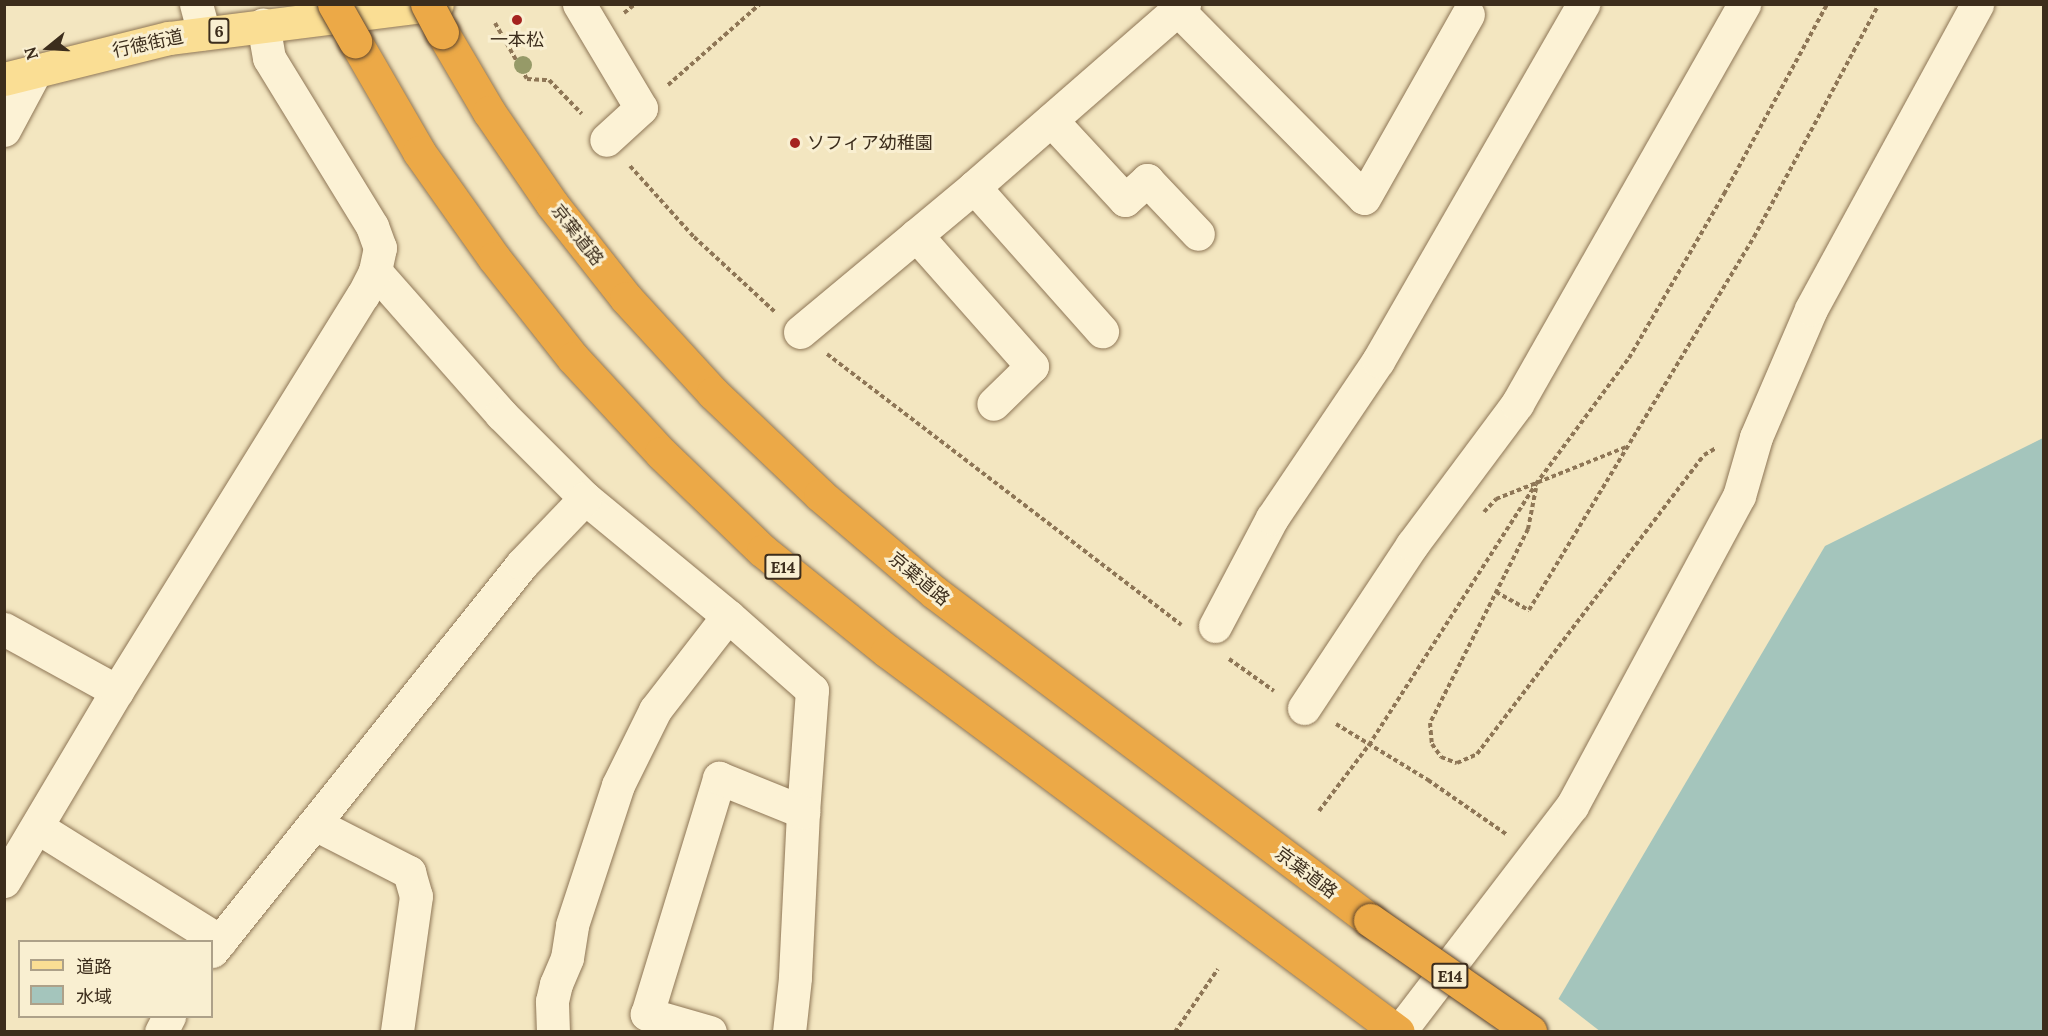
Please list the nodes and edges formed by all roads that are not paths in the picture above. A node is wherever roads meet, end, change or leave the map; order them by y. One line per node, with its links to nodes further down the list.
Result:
1 (334, 4): 41 (highway, E14, bridge)
2 (579, 4): 15 (street)
3 (1583, 4): 26 (street)
4 (1744, 4): 28 (street)
5 (1977, 4): 41 (street)
6 (1181, 7): 8 (street); 13 (street)
7 (435, 14): 10 (main road, 行徳街道 / 6); 42 (highway, 京葉道路 / E14, bridge)
8 (1468, 14)
9 (200, 19): 10 (main road, 行徳街道 / 6); 11 (main road, 行徳街道 / 6)
10 (263, 26): 19 (street)
11 (36, 70): 12 (main road, 行徳街道 / 6); 14 (street)
12 (4, 79)
13 (1051, 120): 16 (street); 17 (street)
14 (4, 130)
15 (606, 140)
16 (974, 187): 18 (street); 20 (street)
17 (1198, 234)
18 (916, 235): 21 (street); 22 (street)
19 (375, 271): 23 (street); 27 (street)
20 (1102, 331)
21 (800, 332)
22 (993, 404)
23 (585, 498): 24 (street); 30 (street)
24 (728, 616): 29 (street); 38 (street)
25 (4, 629): 27 (street)
26 (1202, 629)
27 (117, 691): 31 (street)
28 (1315, 713)
29 (802, 812): 39 (street); 40 (street)
30 (315, 824): 34 (street); 37 (street)
31 (37, 826): 32 (street); 33 (street)
32 (4, 881)
33 (207, 940)
34 (216, 946)
35 (168, 1018): 36 (street)
36 (161, 1032)
37 (397, 1032)
38 (553, 1032)
39 (710, 1032)
40 (789, 1032)
41 (1398, 1032)
42 (1532, 1032)

